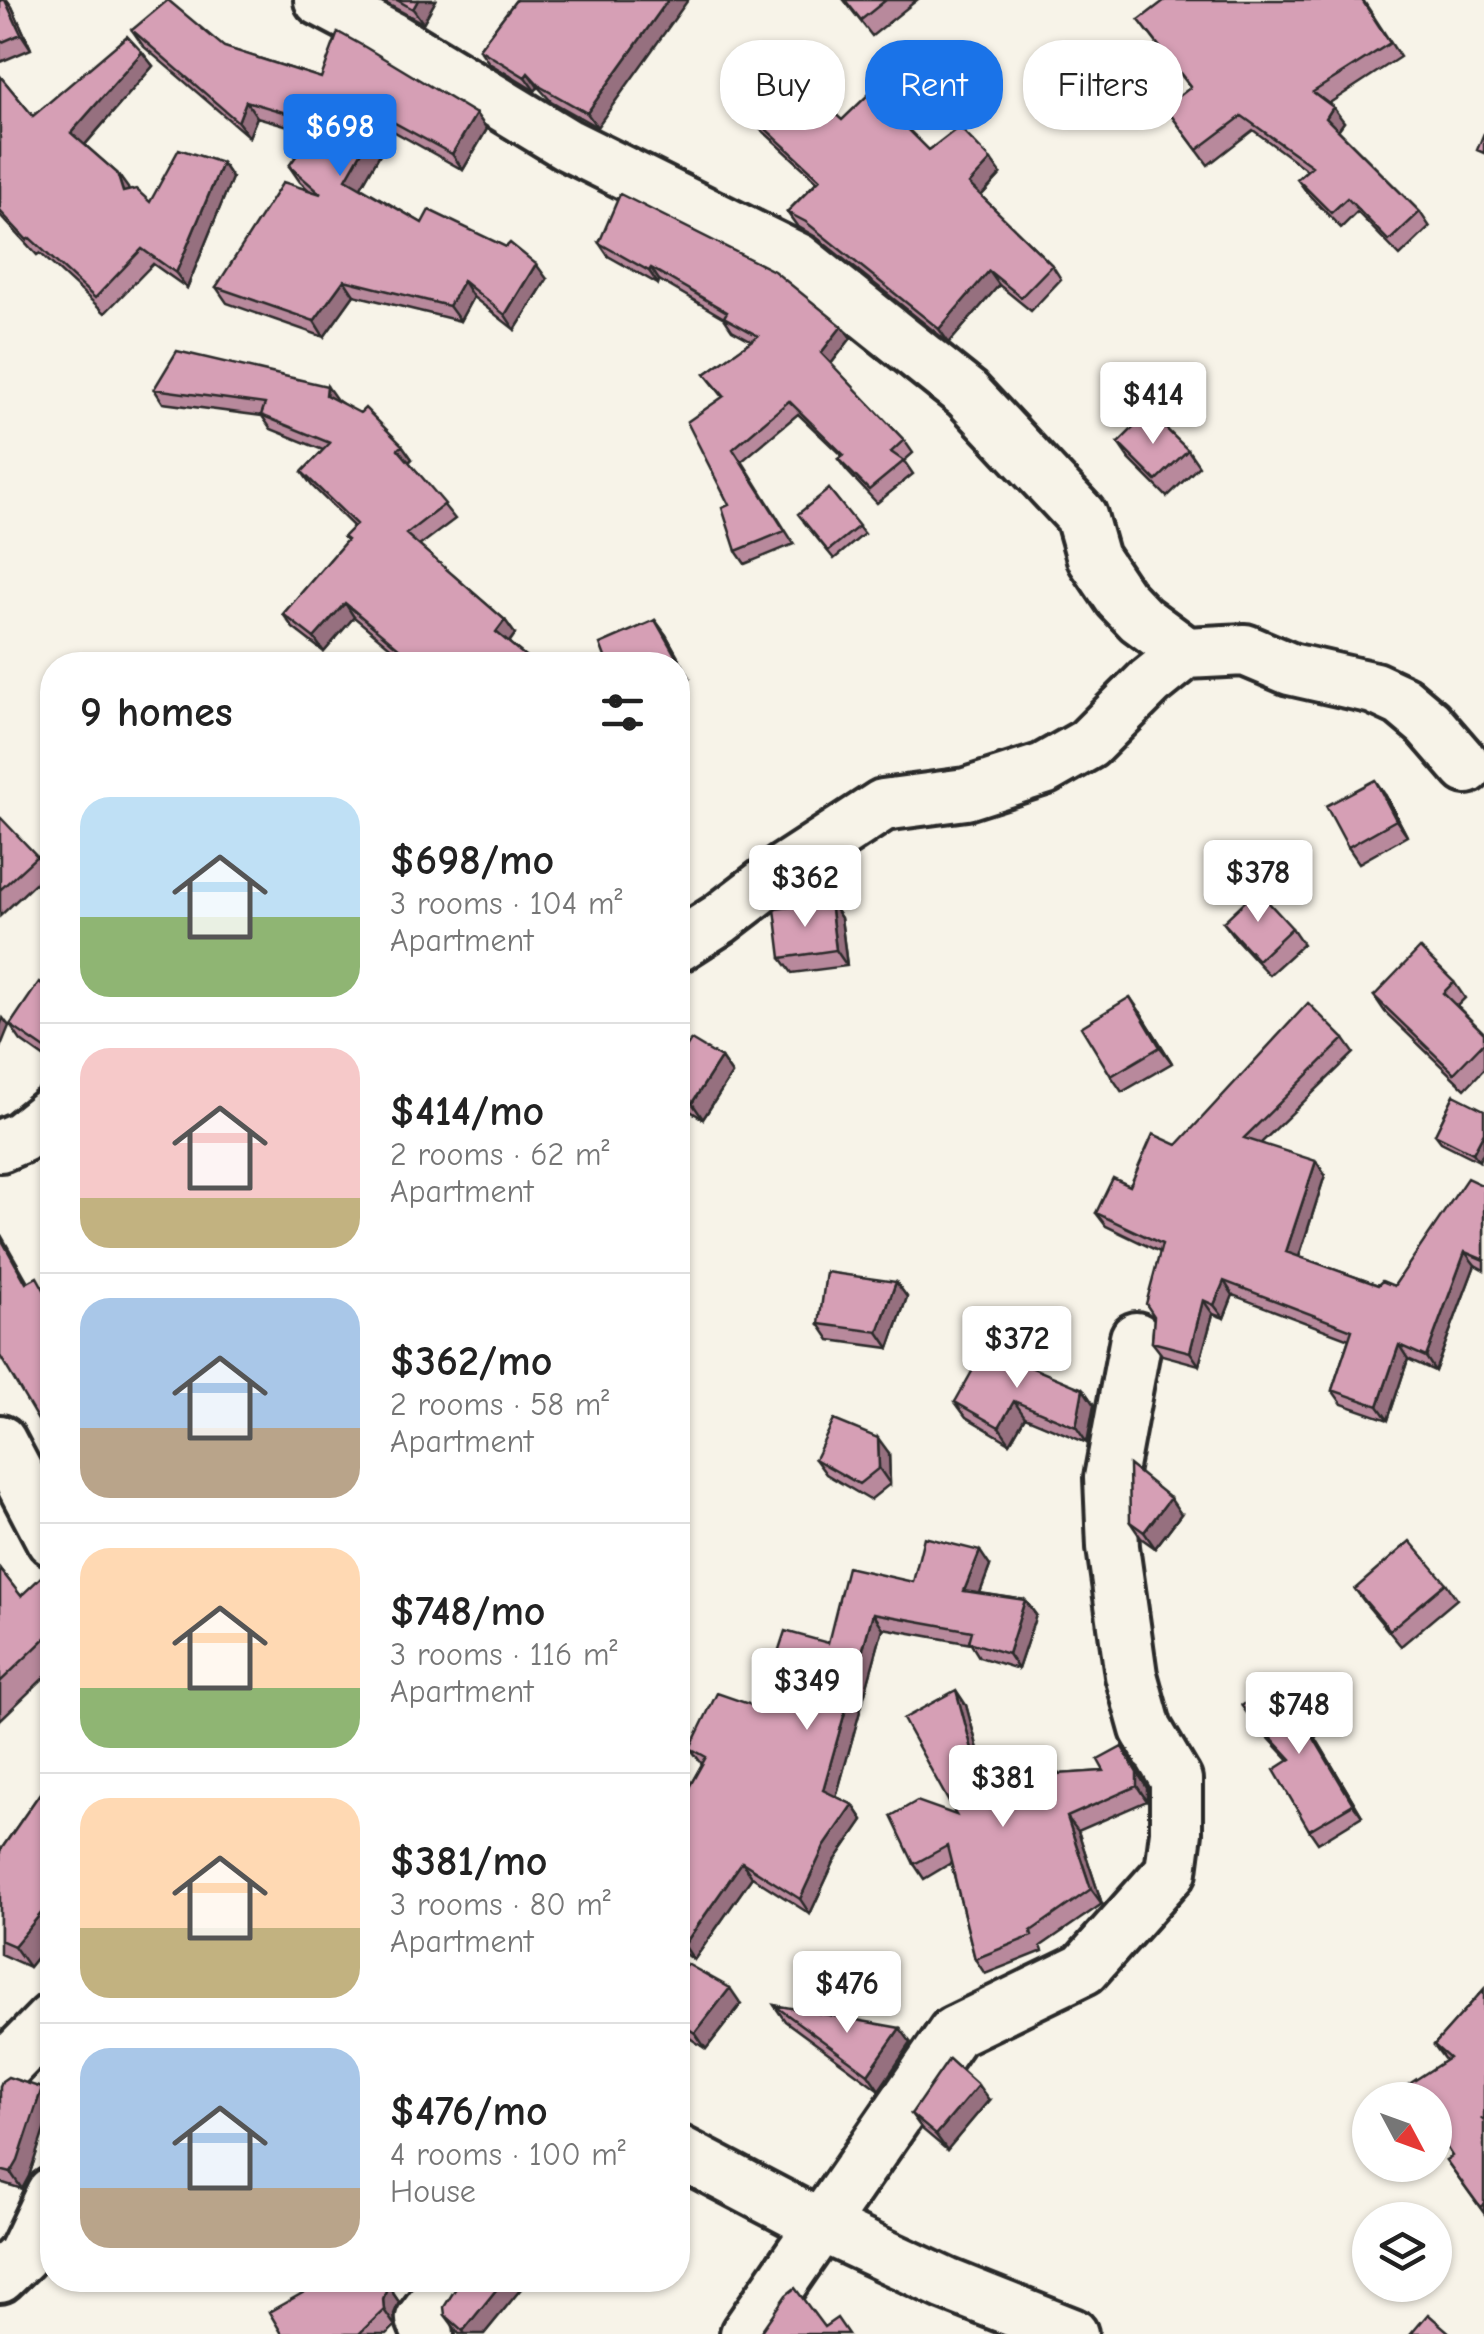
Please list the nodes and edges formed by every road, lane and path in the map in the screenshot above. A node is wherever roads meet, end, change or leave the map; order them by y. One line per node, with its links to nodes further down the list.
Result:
1 (320, 0): 2 (street)
2 (1186, 653): 3 (street); 4 (street)
3 (1466, 768)
4 (690, 938)
5 (40, 1122): 6 (street)
6 (0, 1146)
7 (1136, 1338): 14 (street)
8 (0, 1441): 9 (street)
9 (40, 1517)
10 (40, 2031): 11 (street)
11 (0, 2072)
12 (690, 2157): 14 (street)
13 (40, 2218): 15 (street)
14 (819, 2225): 18 (street); 19 (street)
15 (0, 2277)
16 (442, 2292): 17 (street)
17 (428, 2334)
18 (746, 2334)
19 (1072, 2334)

